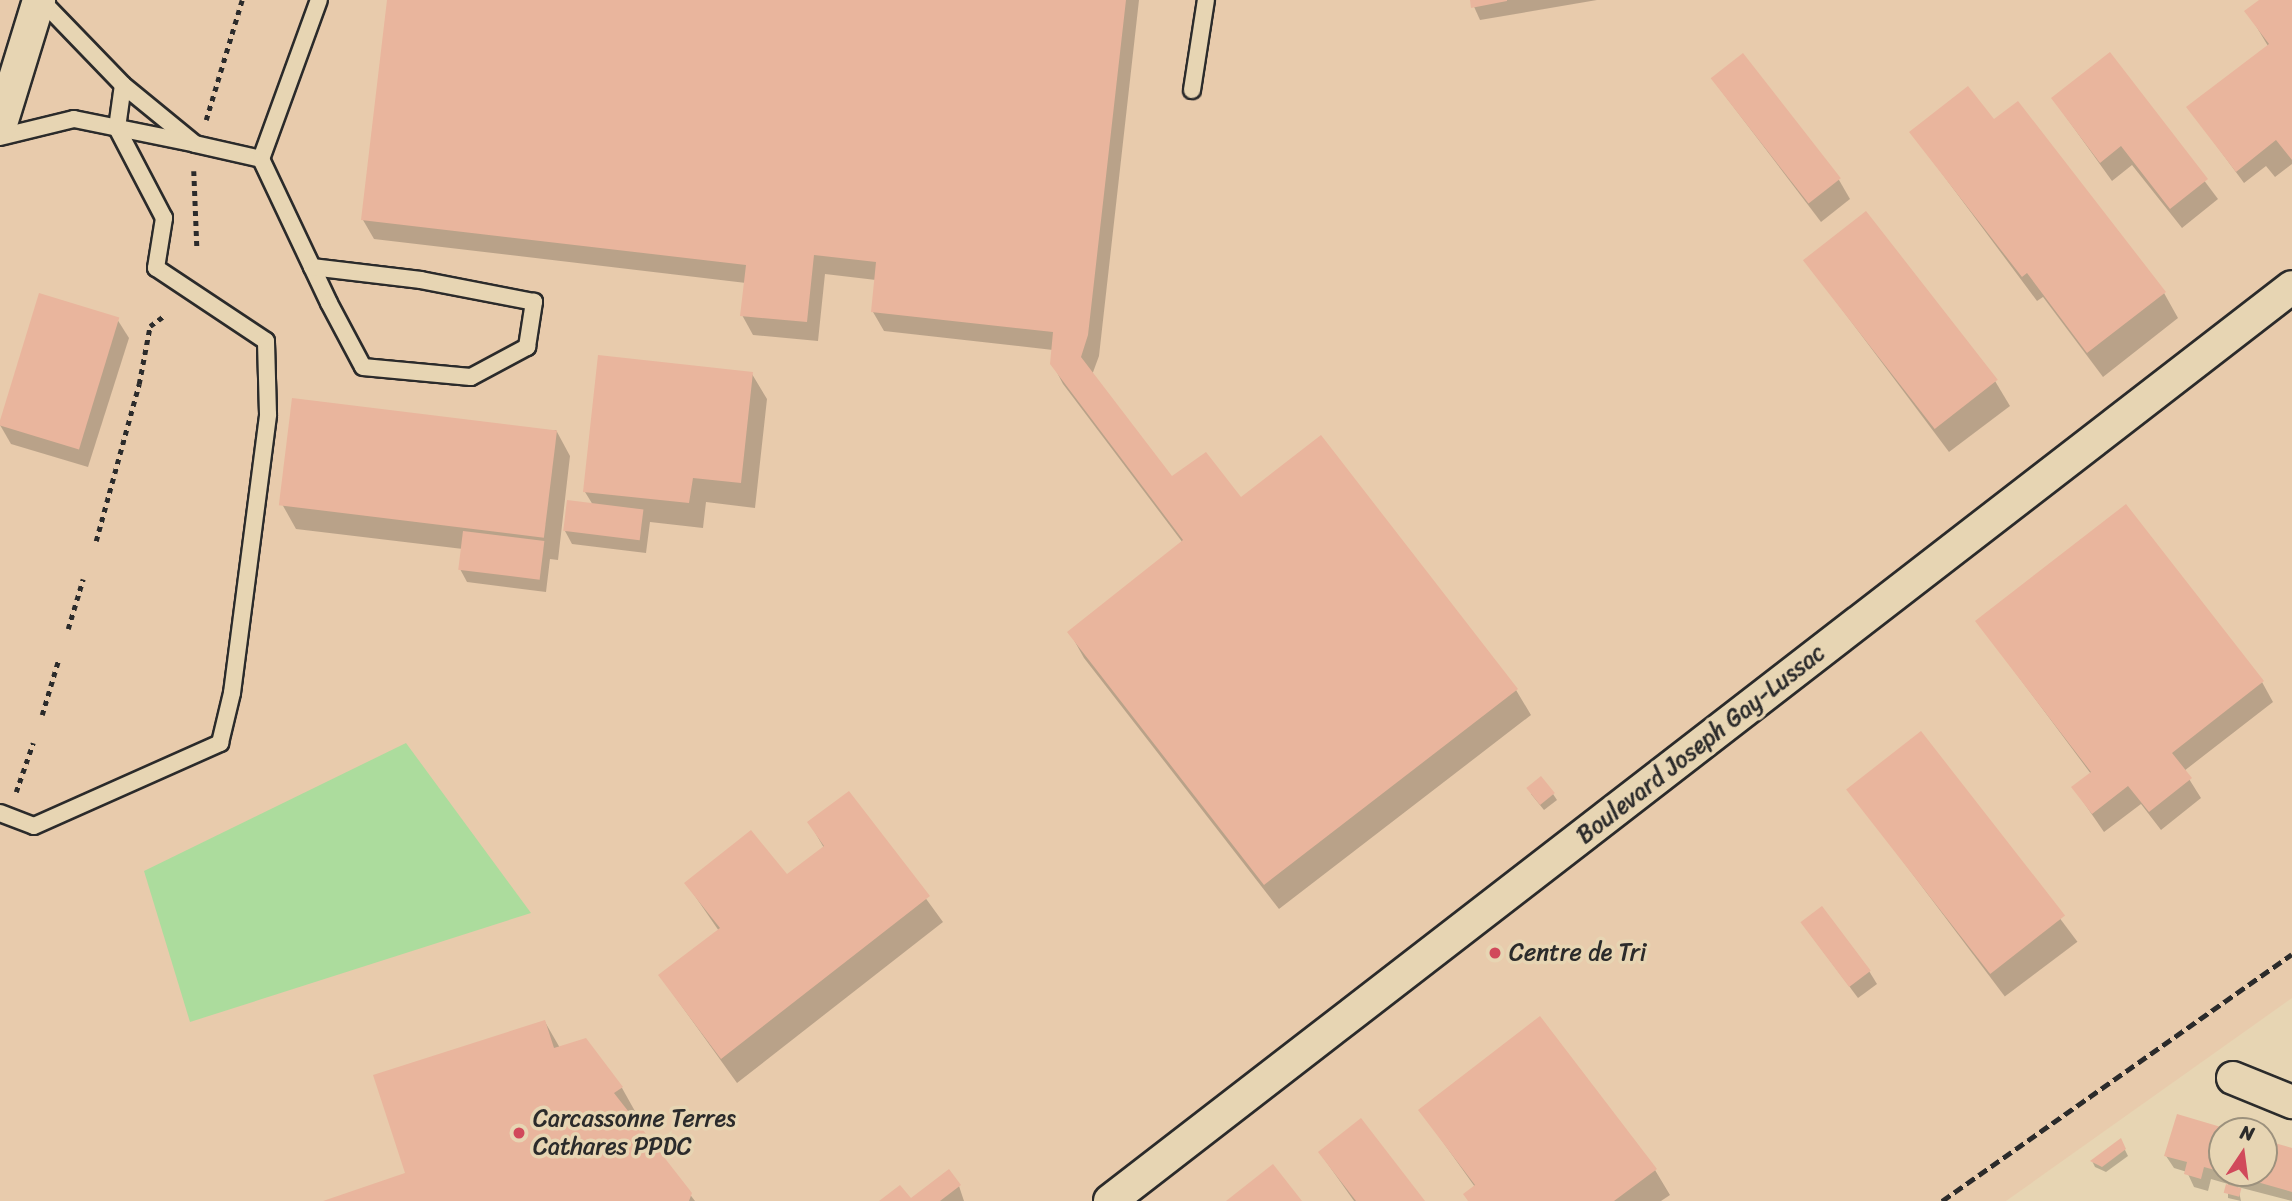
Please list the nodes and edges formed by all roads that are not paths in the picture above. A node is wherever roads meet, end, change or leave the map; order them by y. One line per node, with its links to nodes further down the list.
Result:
1 (40, 0): 4 (lane); 6 (street)
2 (318, 0): 10 (lane)
3 (1206, 0): 5 (lane)
4 (122, 85): 7 (lane); 9 (lane)
5 (1192, 90)
6 (0, 127)
7 (117, 128): 8 (lane); 9 (lane); 13 (lane)
8 (0, 137)
9 (199, 137): 10 (lane)
10 (261, 159): 11 (lane)
11 (312, 267): 11 (lane)
12 (2292, 287): 16 (street, Boulevard Joseph Gay-Lussac)
13 (0, 813)
14 (2233, 1078): 15 (street)
15 (2292, 1101)
16 (1110, 1201)

